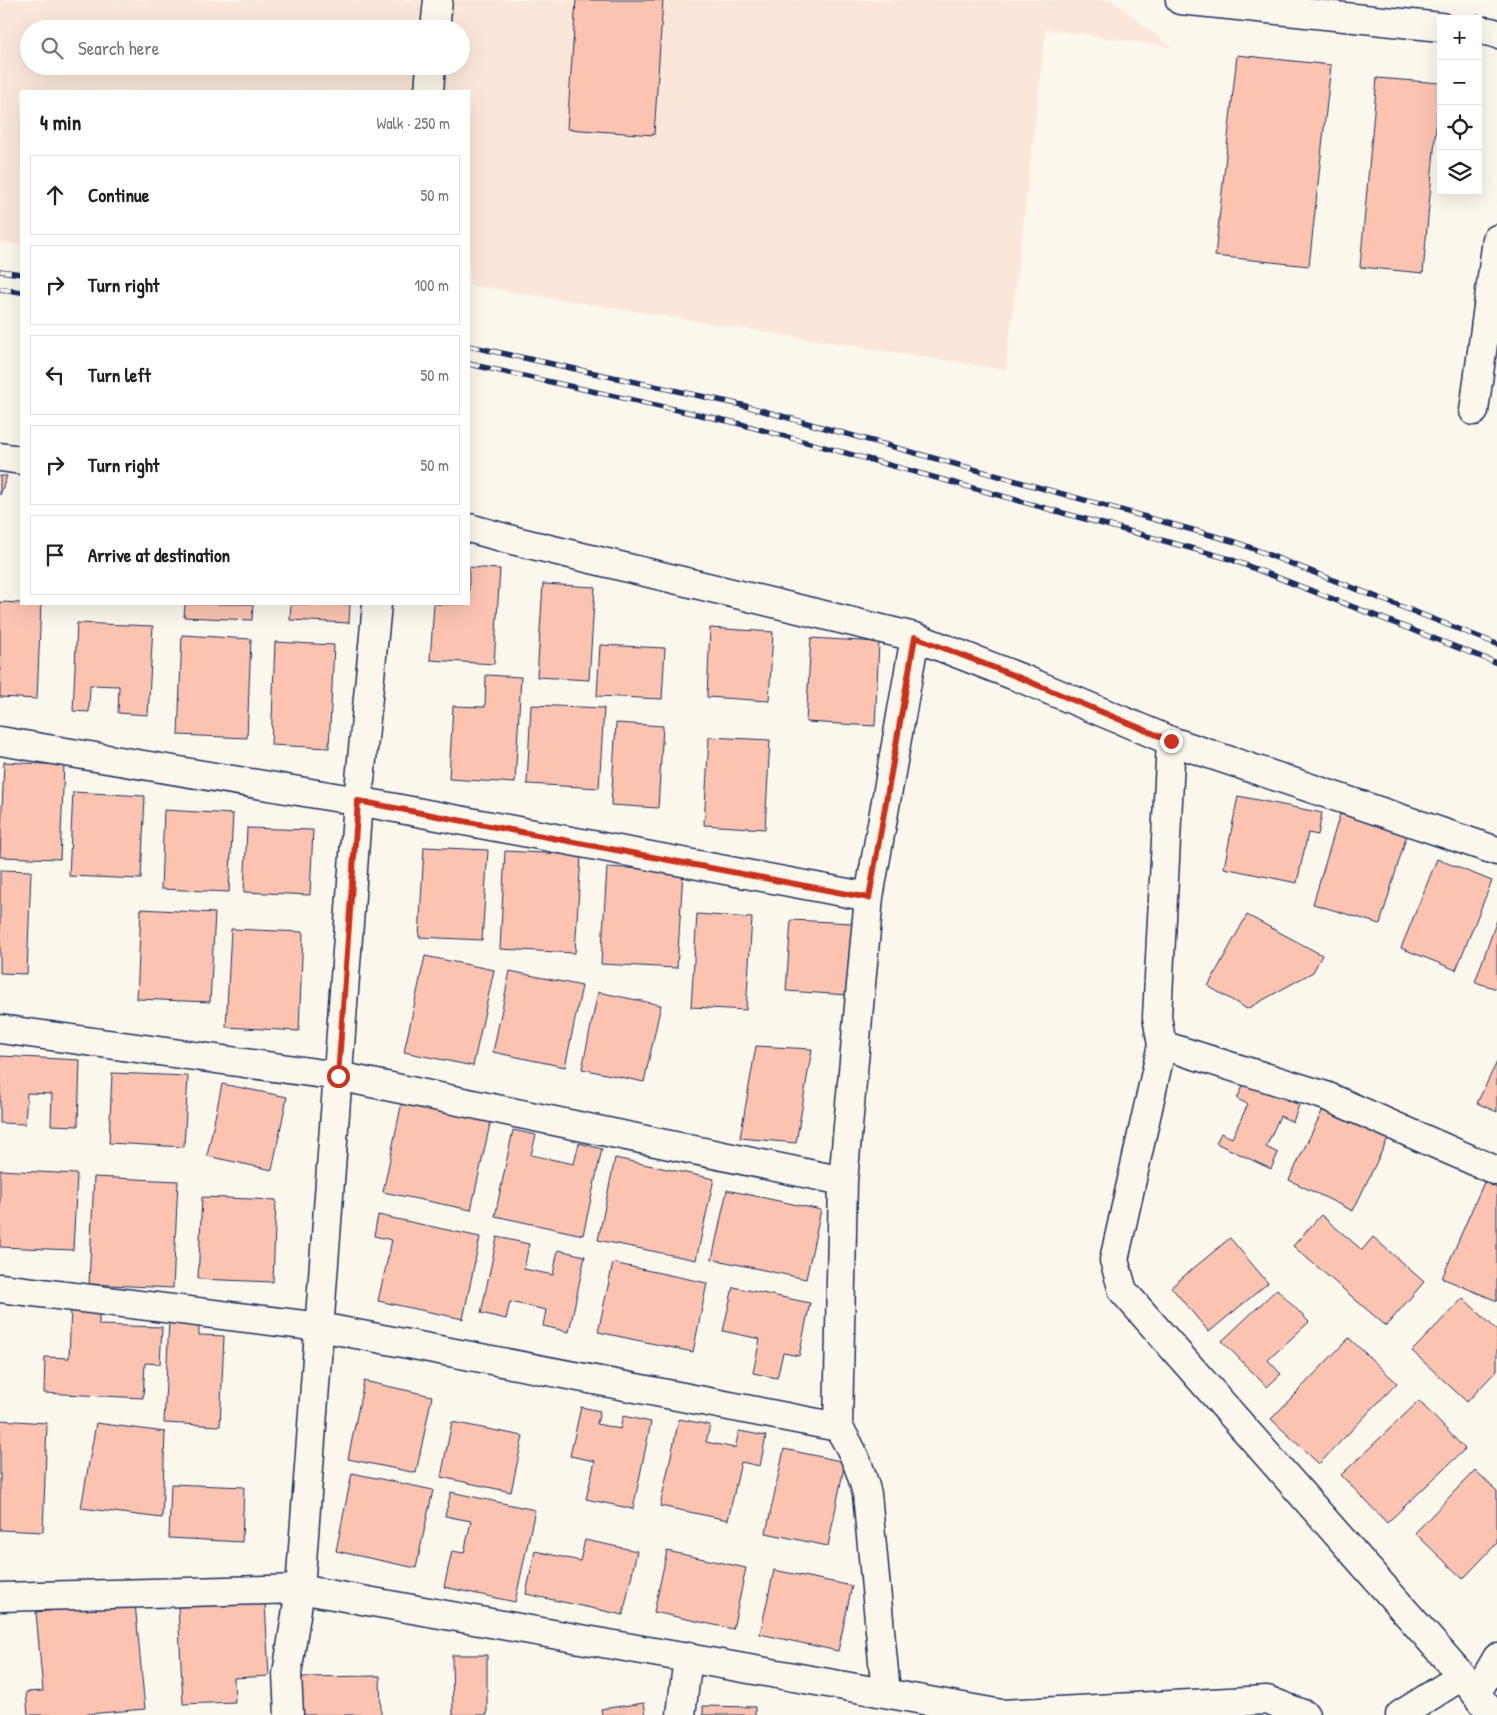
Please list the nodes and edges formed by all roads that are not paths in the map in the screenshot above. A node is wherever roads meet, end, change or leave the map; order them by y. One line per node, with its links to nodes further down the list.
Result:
1 (438, 0): 3 (street)
2 (1180, 0): 4 (street)
3 (436, 20)
4 (1437, 27)
5 (1482, 31): 6 (street)
6 (1497, 34)
7 (430, 75): 8 (street)
8 (429, 90)
9 (1497, 239): 10 (street)
10 (1474, 411)
11 (0, 457): 12 (street)
12 (20, 460)
13 (470, 528): 15 (street)
14 (377, 605): 18 (street)
15 (915, 637): 17 (street); 20 (street)
16 (0, 741): 18 (street)
17 (1171, 741): 19 (street); 22 (street)
18 (358, 801): 20 (street); 23 (street)
19 (1497, 851)
20 (869, 898): 25 (street)
21 (0, 1029): 23 (street)
22 (1162, 1044): 24 (street); 33 (street)
23 (338, 1076): 25 (street); 27 (street)
24 (1497, 1171)
25 (843, 1181): 28 (street)
26 (0, 1288): 27 (street)
27 (320, 1327): 28 (street); 29 (street)
28 (838, 1427): 34 (street)
29 (300, 1589): 30 (street); 31 (street); 35 (street)
30 (0, 1596)
31 (688, 1657): 34 (street); 36 (street)
32 (1497, 1658): 33 (street)
33 (1469, 1685): 38 (street); 39 (street)
34 (886, 1693): 37 (street)
35 (289, 1715)
36 (681, 1715)
37 (1306, 1715)
38 (1400, 1715)
39 (1494, 1715)

